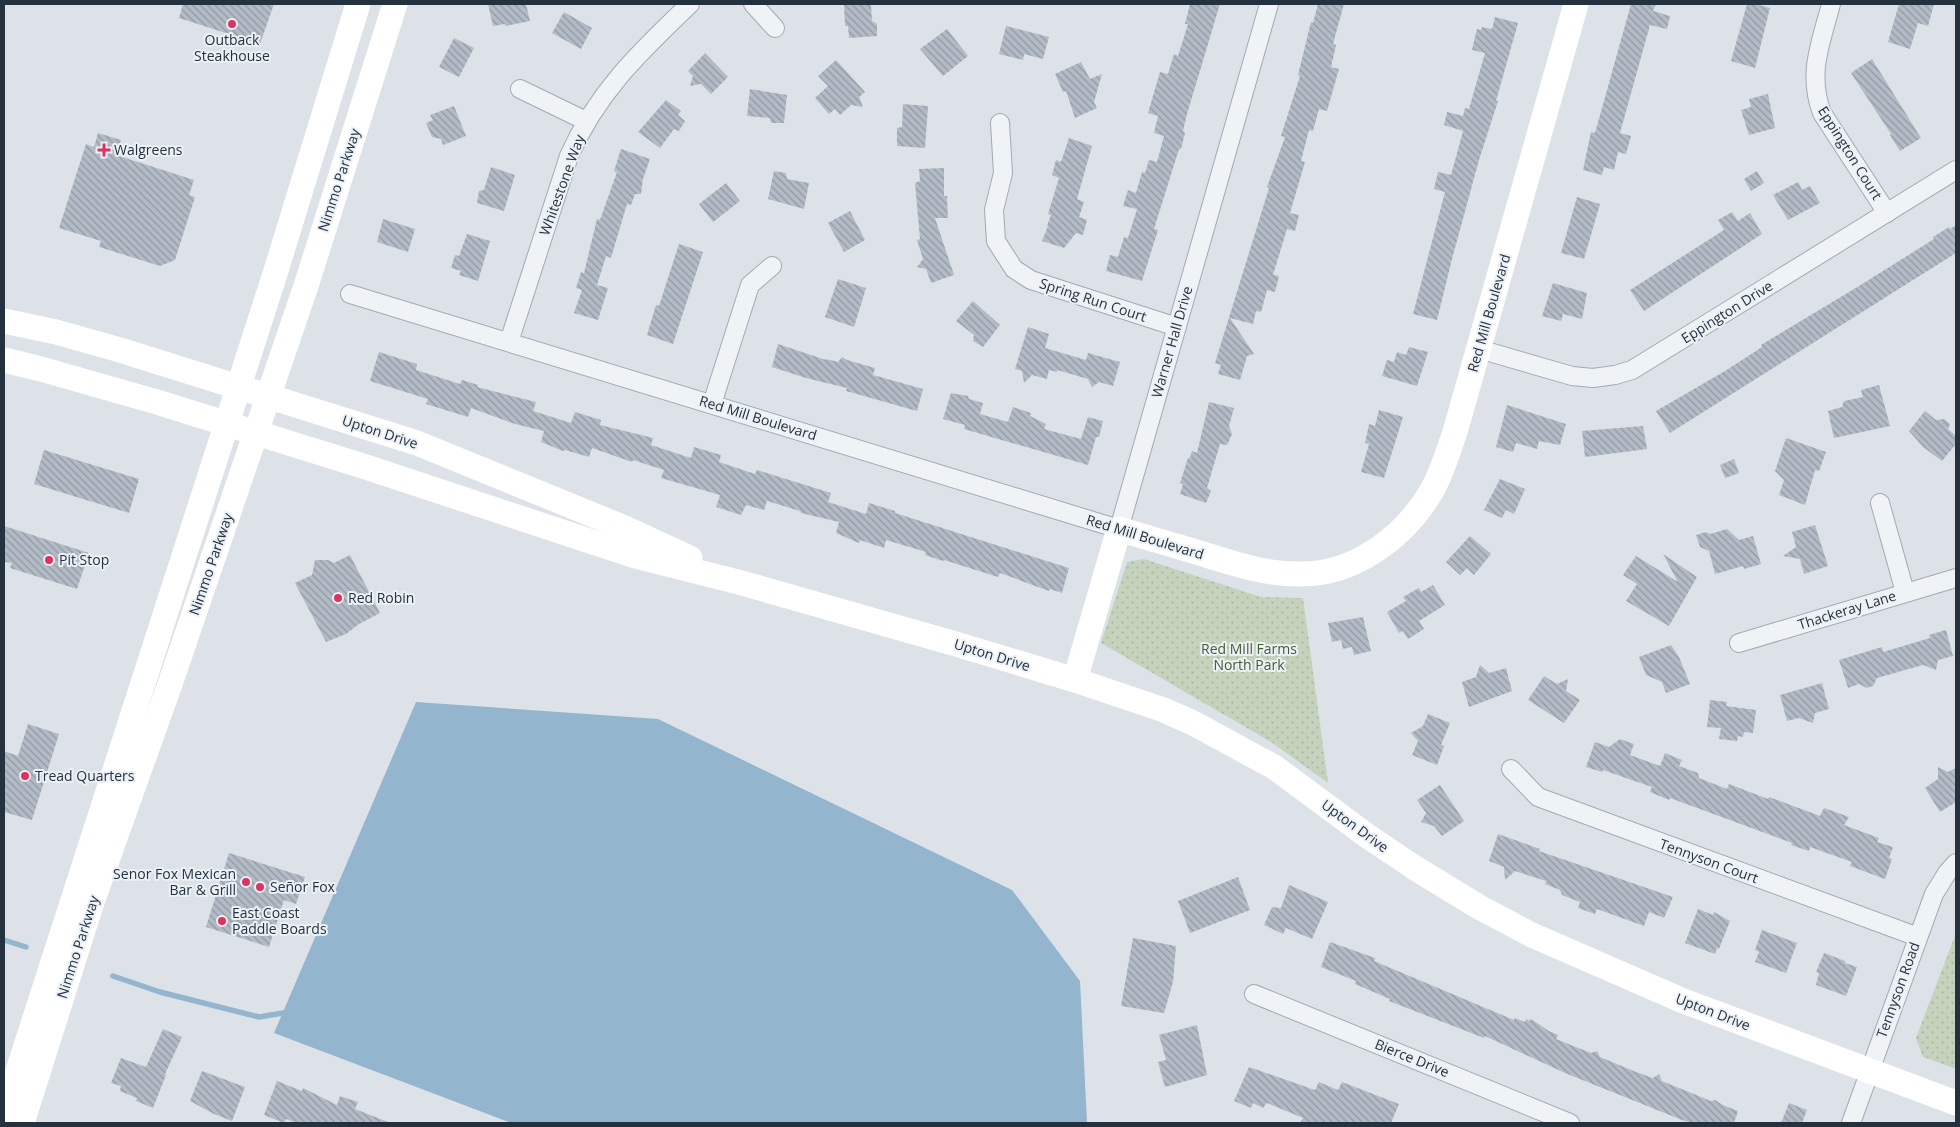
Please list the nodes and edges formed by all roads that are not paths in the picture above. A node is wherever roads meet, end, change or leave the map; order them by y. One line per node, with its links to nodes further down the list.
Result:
1 (358, 4): 21 (main road, Nimmo Parkway)
2 (395, 4): 22 (main road, Nimmo Parkway)
3 (690, 4): 10 (street, Whitestone Way)
4 (753, 4): 8 (street)
5 (1269, 4): 17 (street, Warner Hall Drive)
6 (1576, 4): 19 (main road, Red Mill Boulevard)
7 (1831, 4): 13 (street, Eppington Court)
8 (775, 28)
9 (520, 89): 10 (street)
10 (586, 121): 18 (street, Whitestone Way)
11 (1000, 123): 17 (street, Spring Run Court)
12 (1956, 170): 13 (street, Eppington Drive)
13 (1887, 213): 19 (street, Eppington Drive)
14 (772, 266): 23 (street)
15 (350, 294): 18 (street, Red Mill Boulevard)
16 (4, 321): 21 (main road, Upton Drive)
17 (1176, 327): 27 (street, Warner Hall Drive)
18 (509, 342): 23 (street, Red Mill Boulevard)
19 (1479, 348): 27 (main road, Red Mill Boulevard)
20 (4, 360): 24 (main road, Upton Drive)
21 (238, 386): 22 (main road, Upton Drive); 24 (main road, Nimmo Parkway)
22 (269, 396): 25 (main road, Nimmo Parkway); 29 (main road, Upton Drive)
23 (712, 404): 27 (street, Red Mill Boulevard)
24 (225, 424): 25 (main road, Upton Drive); 39 (main road, Nimmo Parkway)
25 (256, 433): 29 (main road, Upton Drive); 40 (main road, Nimmo Parkway)
26 (1880, 503): 30 (street)
27 (1119, 529): 32 (main road, Warner Hall Drive)
28 (1956, 578): 30 (street, Thackeray Lane)
29 (742, 583): 32 (main road, Upton Drive)
30 (1906, 592): 31 (street, Thackeray Lane)
31 (1739, 642)
32 (1075, 680): 37 (main road, Upton Drive)
33 (1510, 769): 35 (street, Tennyson Court)
34 (1956, 863): 35 (street, Tennyson Road)
35 (1918, 937): 37 (street, Tennyson Road)
36 (1254, 994): 41 (street, Bierce Drive)
37 (1869, 1071): 38 (main road, Upton Drive); 42 (street, Tennyson Road)
38 (1956, 1103)
39 (4, 1114)
40 (22, 1123)
41 (1570, 1123)
42 (1851, 1123)

